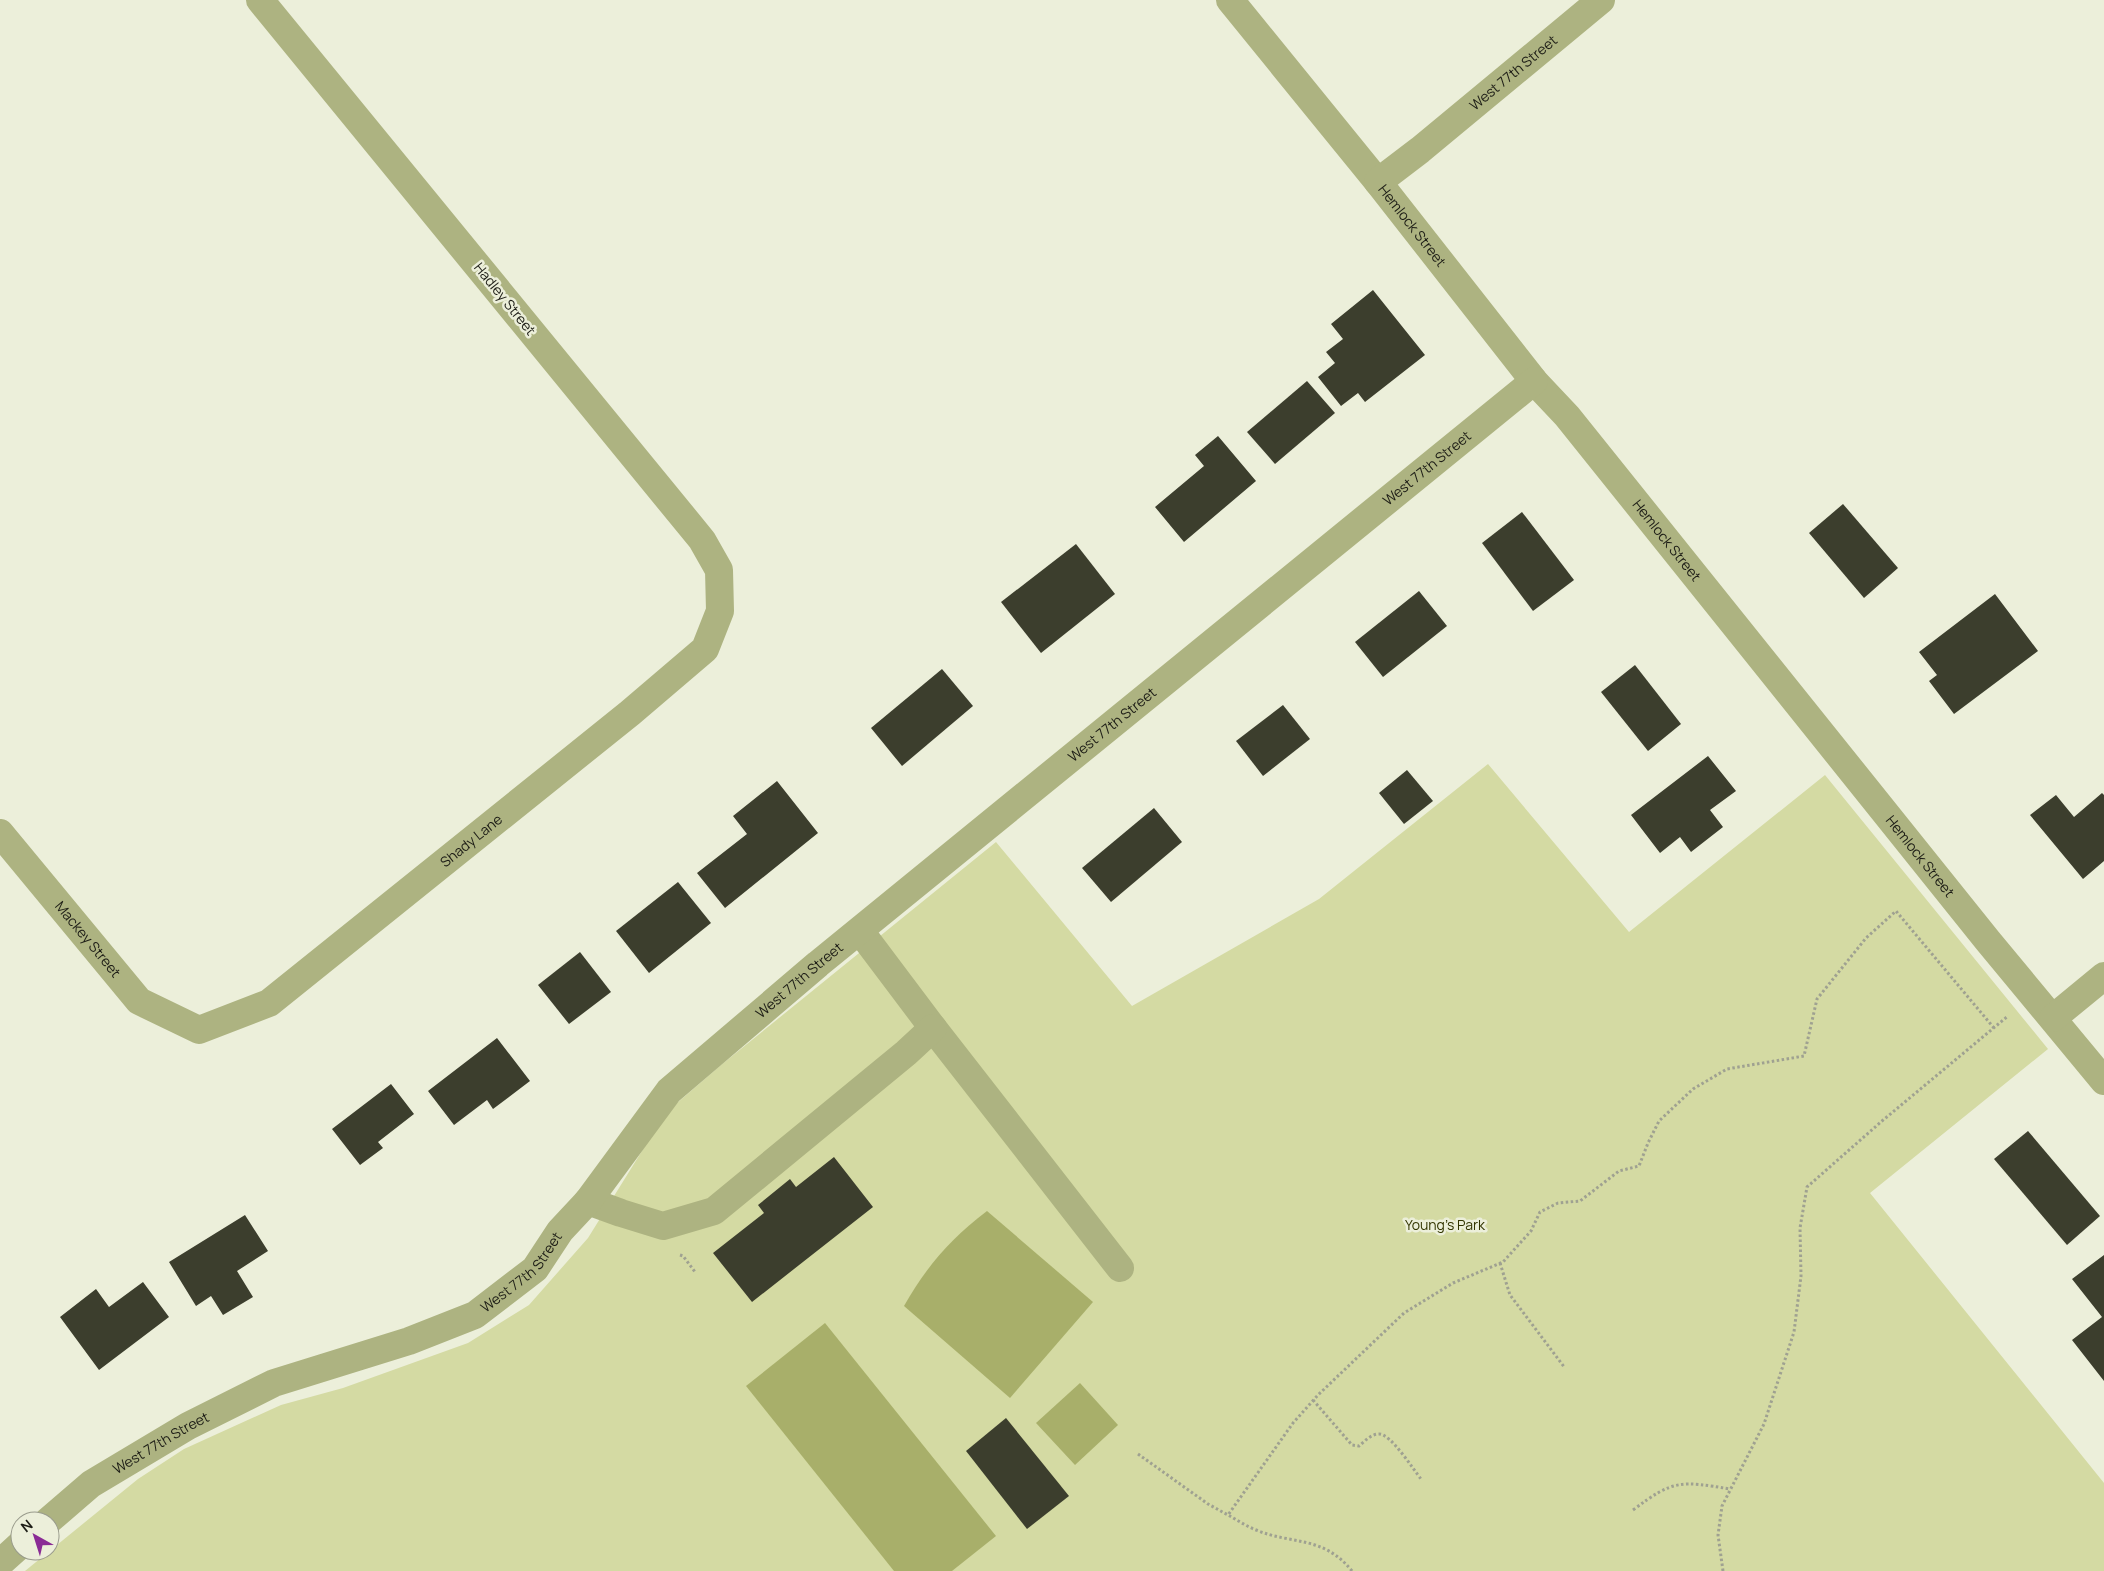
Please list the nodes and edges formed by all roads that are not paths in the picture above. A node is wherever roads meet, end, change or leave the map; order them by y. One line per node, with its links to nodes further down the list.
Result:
1 (260, 0): 6 (street, Hadley Street)
2 (1230, 0): 4 (street, Hemlock Street)
3 (1601, 0): 4 (street, West 77th Street)
4 (1378, 182): 5 (street, Hemlock Street)
5 (1534, 381): 8 (street, West 77th Street); 10 (street, Hemlock Street)
6 (720, 610): 11 (street, Shady Lane)
7 (0, 833): 11 (street, Mackey Street)
8 (860, 931): 12 (street); 14 (street, West 77th Street)
9 (2104, 976): 10 (street)
10 (2052, 1018): 13 (street, Hemlock Street)
11 (189, 1026)
12 (933, 1028): 14 (street); 15 (street)
13 (2104, 1081)
14 (588, 1201): 16 (street, West 77th Street)
15 (1120, 1268)
16 (60, 1511)
17 (10, 1554): 18 (street)
18 (0, 1563)

